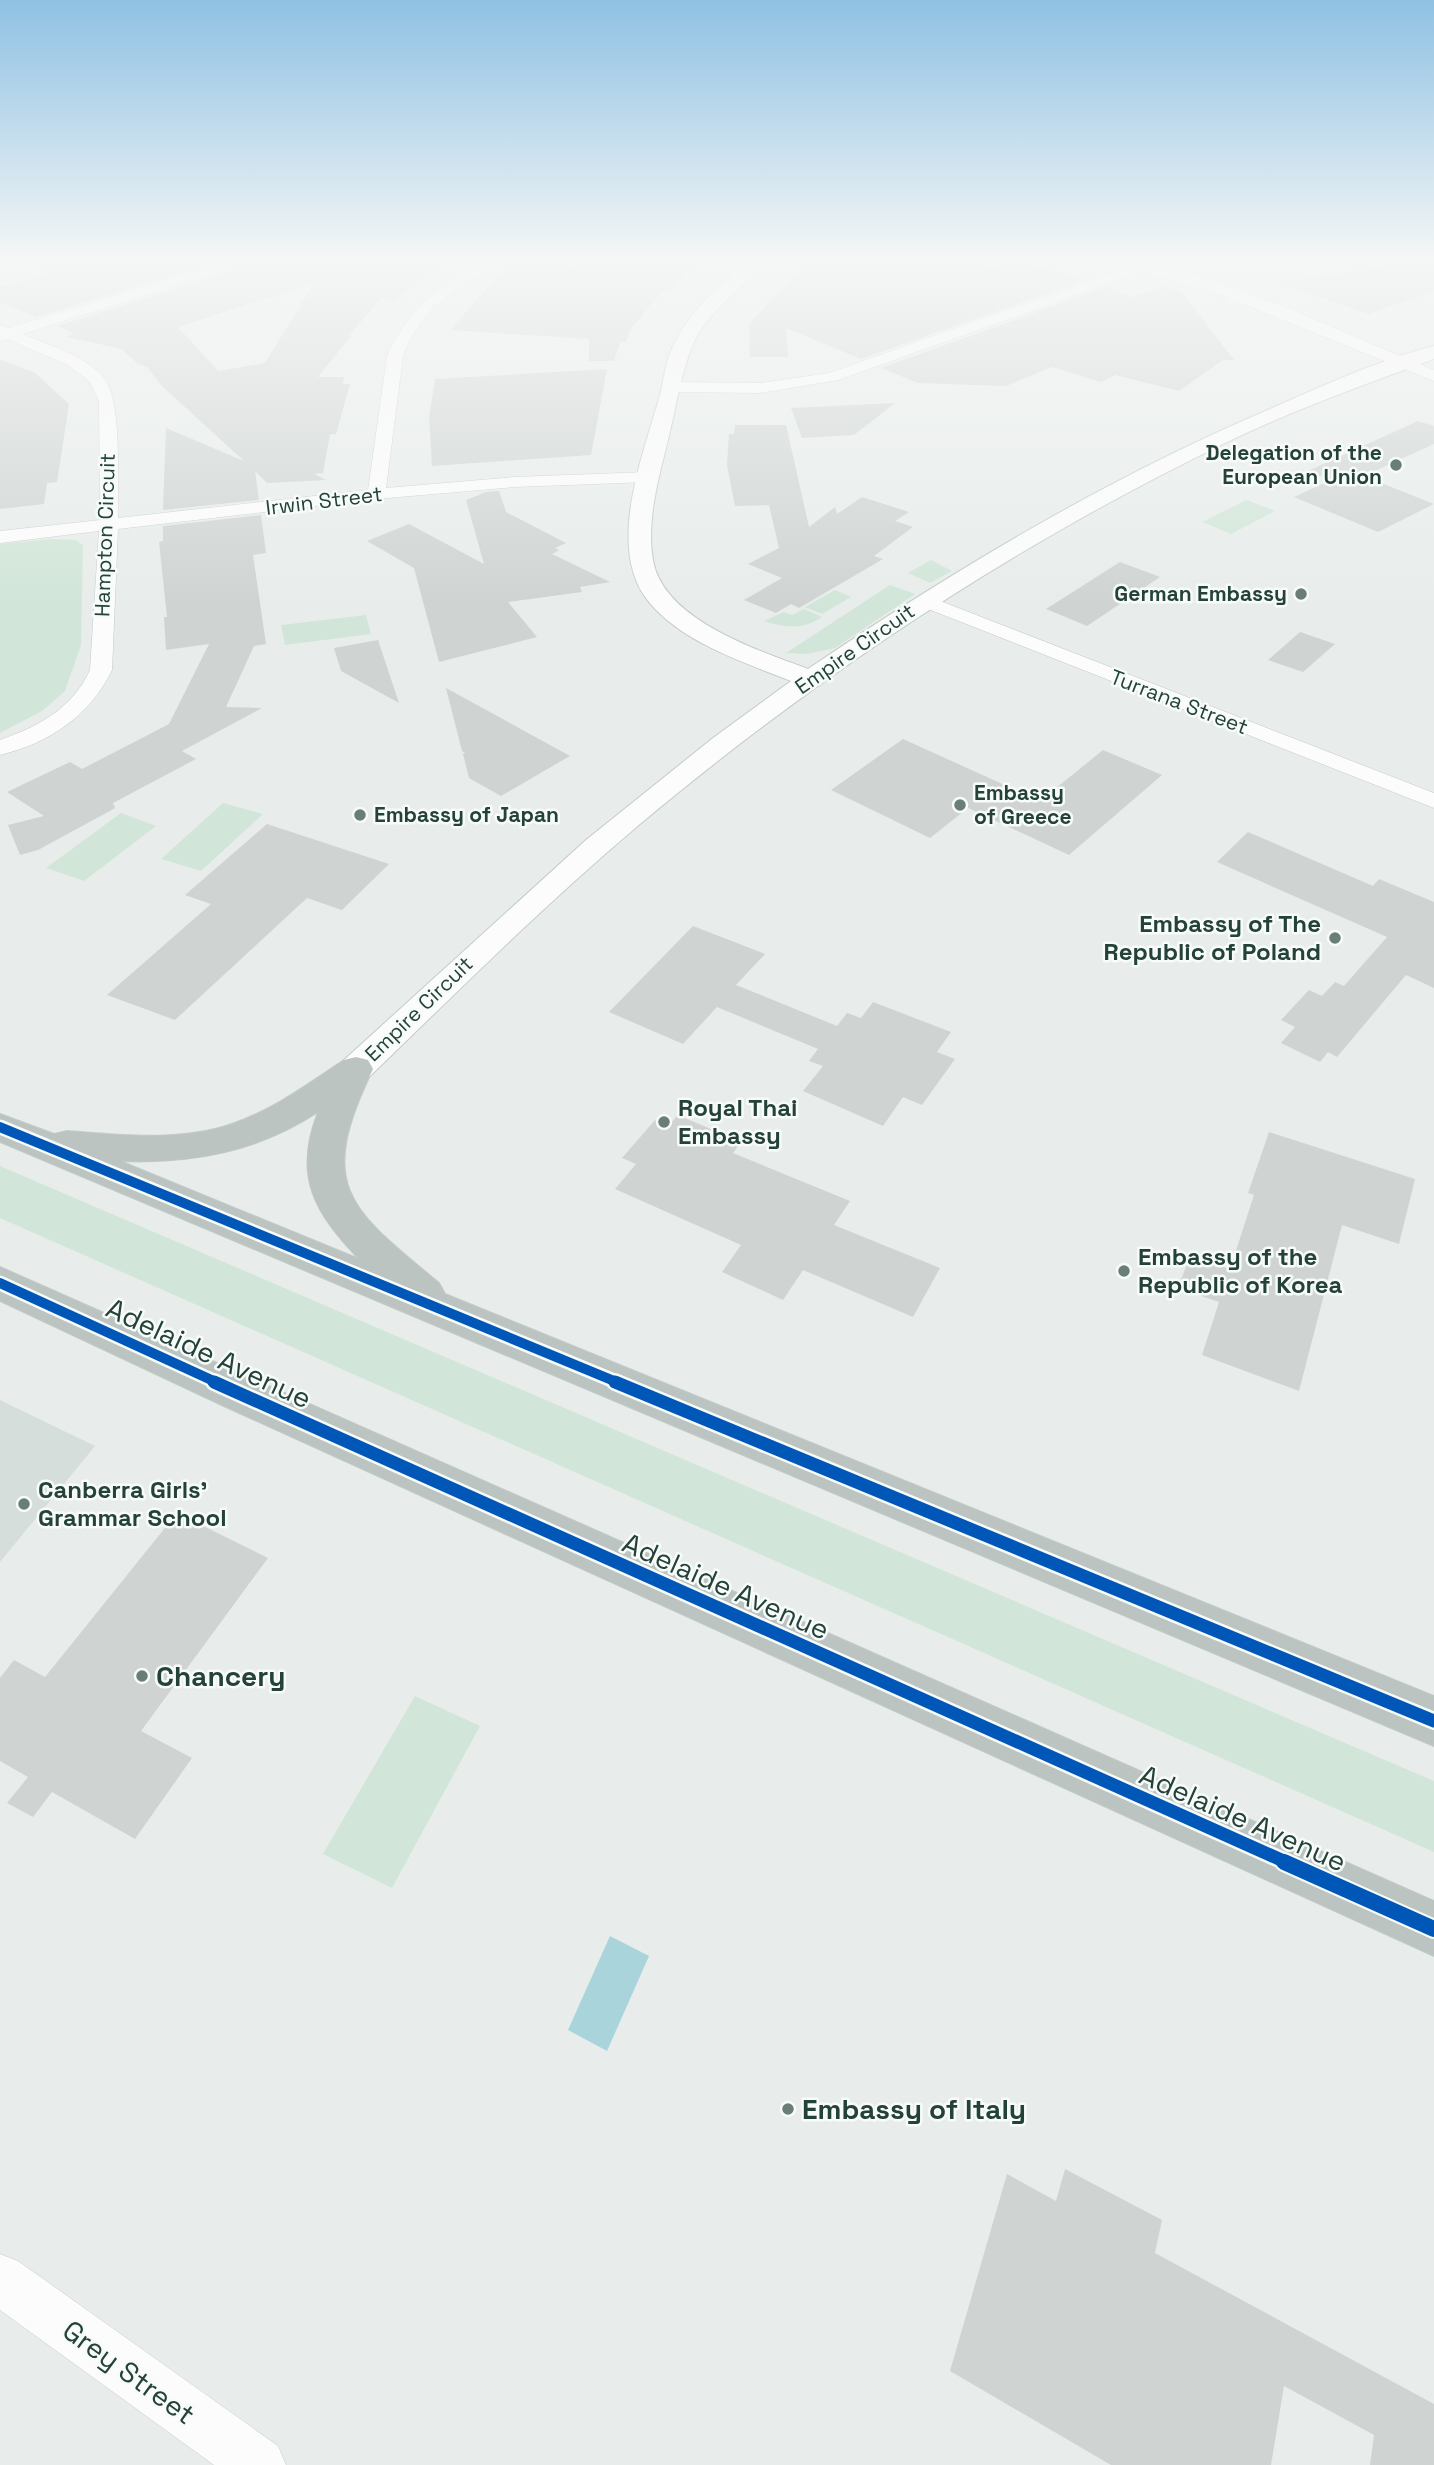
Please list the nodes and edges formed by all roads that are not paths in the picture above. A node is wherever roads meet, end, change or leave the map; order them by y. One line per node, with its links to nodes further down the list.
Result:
1 (89, 374): 9 (street, Hampton Circuit)
2 (393, 374): 8 (street)
3 (676, 374): 6 (street)
4 (840, 374): 6 (street)
5 (1373, 374): 11 (street, Empire Circuit)
6 (673, 387): 7 (street)
7 (649, 477): 8 (street, Irwin Street); 12 (street)
8 (376, 494): 9 (street, Irwin Street)
9 (110, 524): 10 (street, Irwin Street); 13 (street, Hampton Circuit)
10 (0, 537)
11 (925, 601): 12 (street, Empire Circuit); 14 (street, Turrana Street)
12 (811, 679): 15 (street, Empire Circuit)
13 (0, 748)
14 (1434, 801)
15 (356, 1069): 16 (highway); 18 (highway)
16 (15, 1134): 18 (highway)
17 (0, 1283): 20 (highway, Adelaide Avenue)
18 (448, 1315): 19 (highway)
19 (1434, 1721)
20 (1434, 1928)
21 (0, 2279): 22 (street, Grey Street)
22 (259, 2465)

